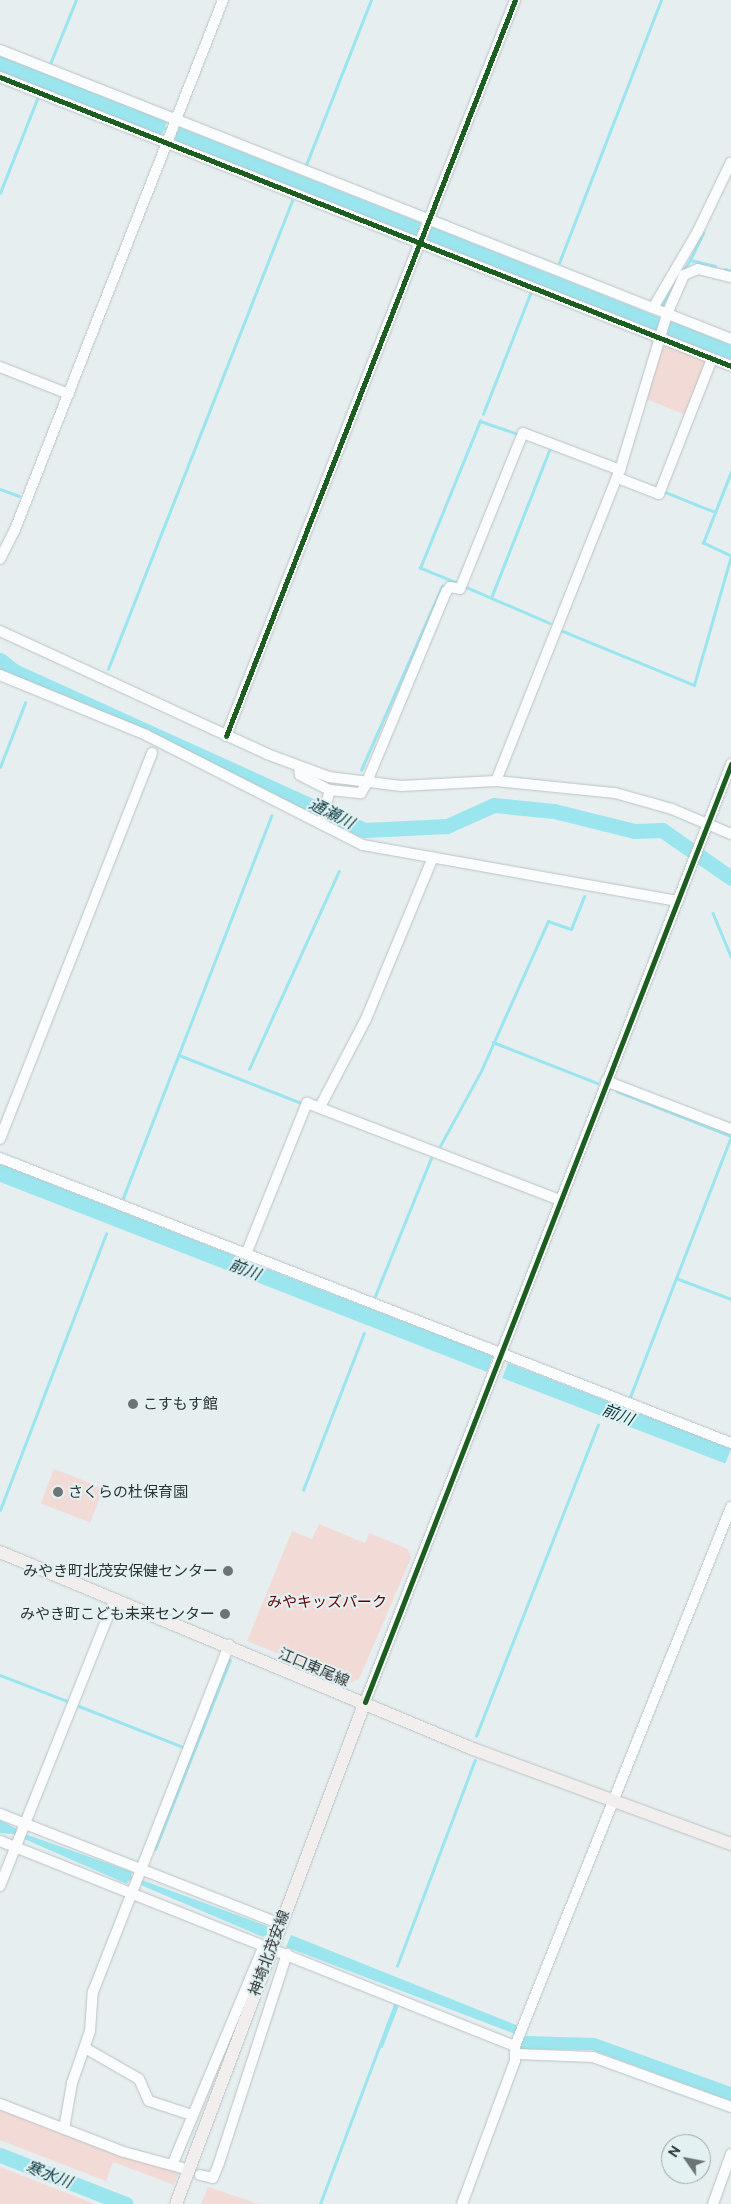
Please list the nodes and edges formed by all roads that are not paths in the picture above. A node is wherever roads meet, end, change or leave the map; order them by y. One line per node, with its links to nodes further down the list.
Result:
1 (224, 0): 5 (street)
2 (515, 0): 7 (street)
3 (0, 50): 5 (street)
4 (0, 77): 5 (street)
5 (172, 132): 7 (street); 7 (street); 15 (street)
6 (731, 162): 9 (street)
7 (424, 232): 9 (street); 10 (street); 20 (street)
8 (731, 277): 10 (street)
9 (653, 308): 10 (street)
10 (664, 327): 11 (street); 12 (street); 16 (street)
11 (731, 339)
12 (712, 358): 13 (street); 16 (street)
13 (731, 366)
14 (0, 367): 15 (street)
15 (68, 394): 17 (street)
16 (619, 474): 24 (street); 25 (street)
17 (0, 559)
18 (0, 631): 20 (street)
19 (0, 675): 27 (street)
20 (226, 736): 23 (street)
21 (152, 753): 35 (street)
22 (731, 764): 28 (street)
23 (299, 768): 25 (street); 26 (street)
24 (496, 781): 25 (street); 28 (street)
25 (366, 784): 26 (street)
26 (329, 791): 27 (street)
27 (323, 819): 30 (street)
28 (707, 823): 29 (street); 31 (street)
29 (731, 834)
30 (433, 857): 31 (street); 33 (street)
31 (678, 901): 32 (street)
32 (606, 1081): 34 (street); 37 (street)
33 (321, 1105): 37 (street); 38 (street)
34 (731, 1129)
35 (0, 1139)
36 (0, 1158): 38 (street)
37 (560, 1200): 39 (street)
38 (246, 1254): 39 (street)
39 (503, 1353): 40 (street); 45 (street)
40 (731, 1443)
41 (731, 1507): 46 (street)
42 (0, 1552): 43 (main road, 江口東尾線)
43 (115, 1599): 44 (main road, 江口東尾線); 48 (street)
44 (229, 1645): 45 (main road, 江口東尾線); 51 (street)
45 (365, 1702): 46 (main road, 江口東尾線); 53 (main road, 神埼北茂安線)
46 (615, 1802): 50 (main road, 江口東尾線); 56 (street)
47 (0, 1814): 48 (street)
48 (20, 1835): 49 (street); 51 (street); 51 (street); 52 (street)
49 (0, 1841)
50 (731, 1844)
51 (136, 1881): 53 (street); 54 (street); 57 (street)
52 (0, 1886)
53 (280, 1924): 54 (main road, 神埼北茂安線)
54 (267, 1947): 55 (street); 60 (street); 66 (main road, 神埼北茂安線)
55 (287, 1954): 56 (street); 65 (street)
56 (517, 2043): 59 (street); 67 (street)
57 (85, 2048): 60 (street); 61 (street)
58 (0, 2104): 61 (street)
59 (731, 2108)
60 (192, 2115): 63 (street)
61 (64, 2129): 63 (street)
62 (731, 2154): 68 (street)
63 (172, 2163): 64 (street)
64 (182, 2168)
65 (200, 2175)
66 (176, 2204)
67 (462, 2204)
68 (713, 2204)

